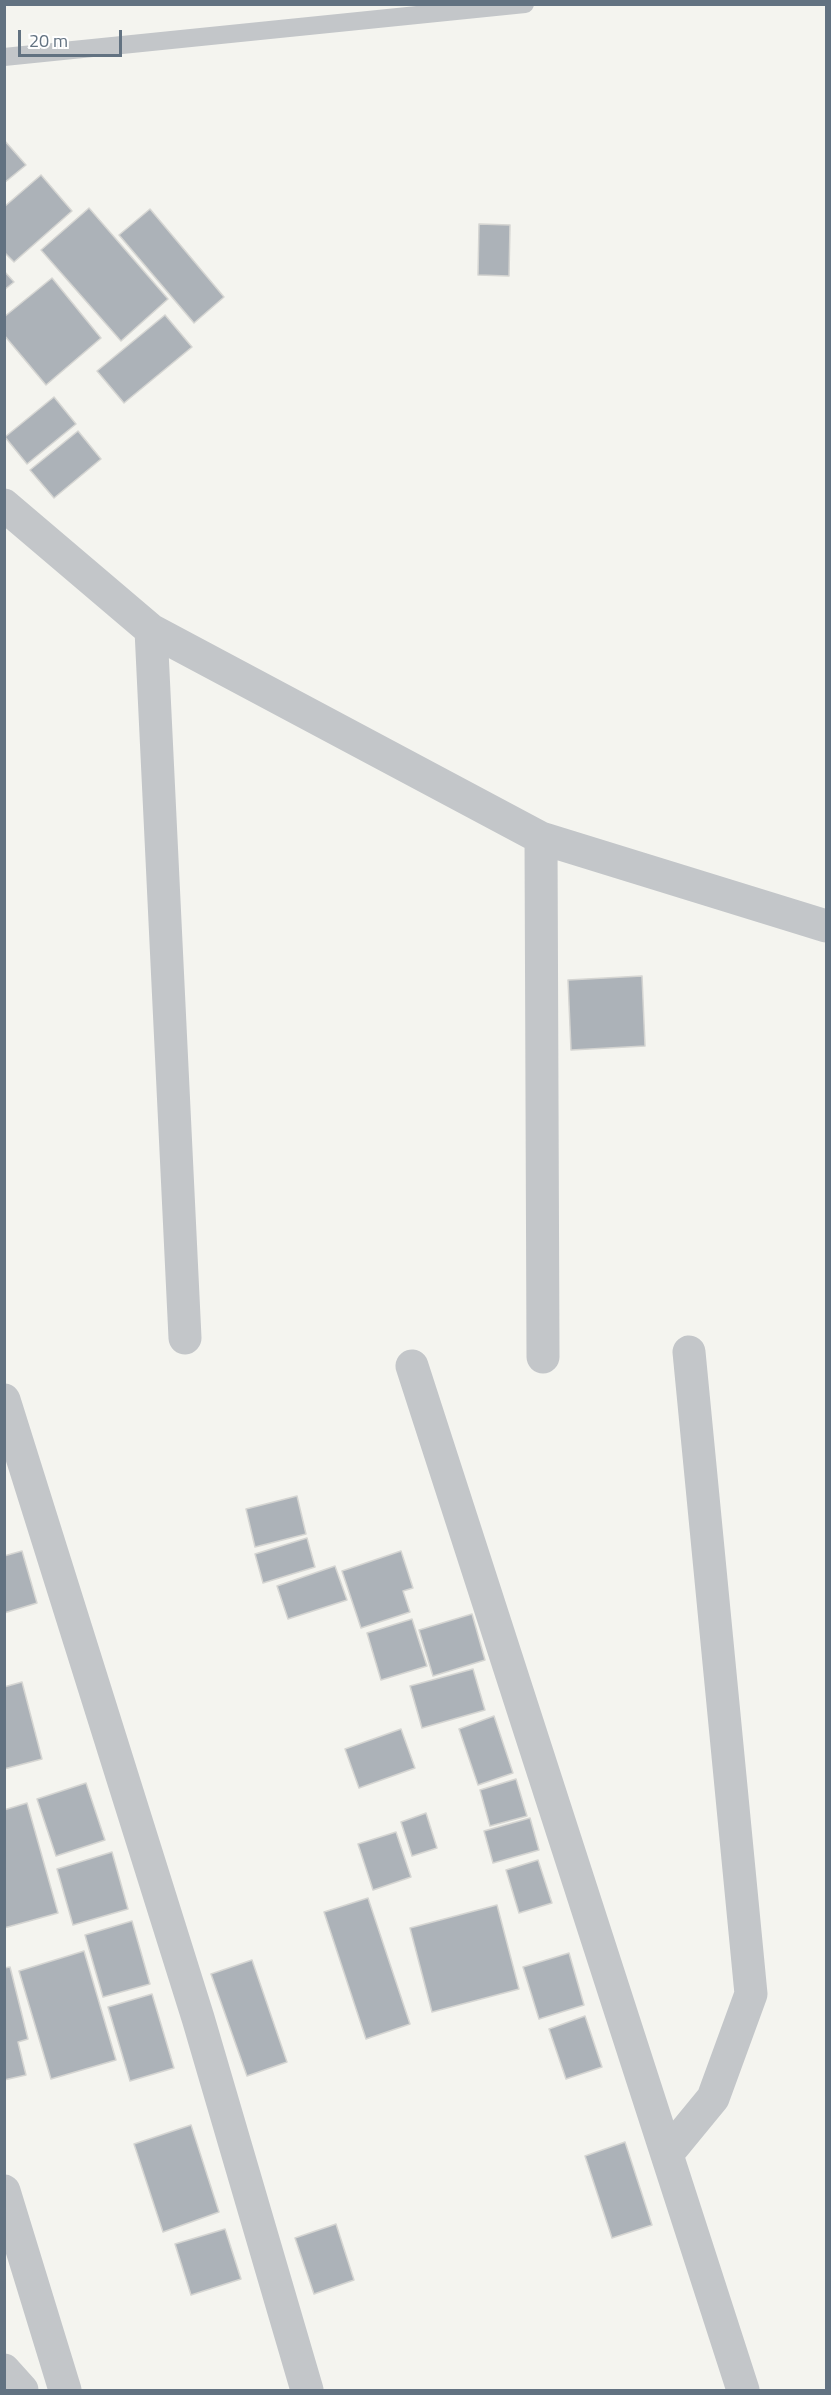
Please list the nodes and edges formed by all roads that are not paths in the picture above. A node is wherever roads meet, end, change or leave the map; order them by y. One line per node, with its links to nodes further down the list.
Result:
1 (525, 4): 2 (lane)
2 (4, 57)
3 (4, 505): 4 (street)
4 (151, 630): 5 (street); 7 (street)
5 (541, 838): 6 (street); 9 (street)
6 (826, 926)
7 (185, 1338)
8 (689, 1352): 12 (street)
9 (543, 1357)
10 (412, 1366): 12 (street)
11 (4, 1400): 17 (street)
12 (667, 2154): 18 (street)
13 (4, 2191): 16 (street)
14 (4, 2370): 15 (street)
15 (22, 2391)
16 (65, 2391)
17 (307, 2391)
18 (742, 2391)

